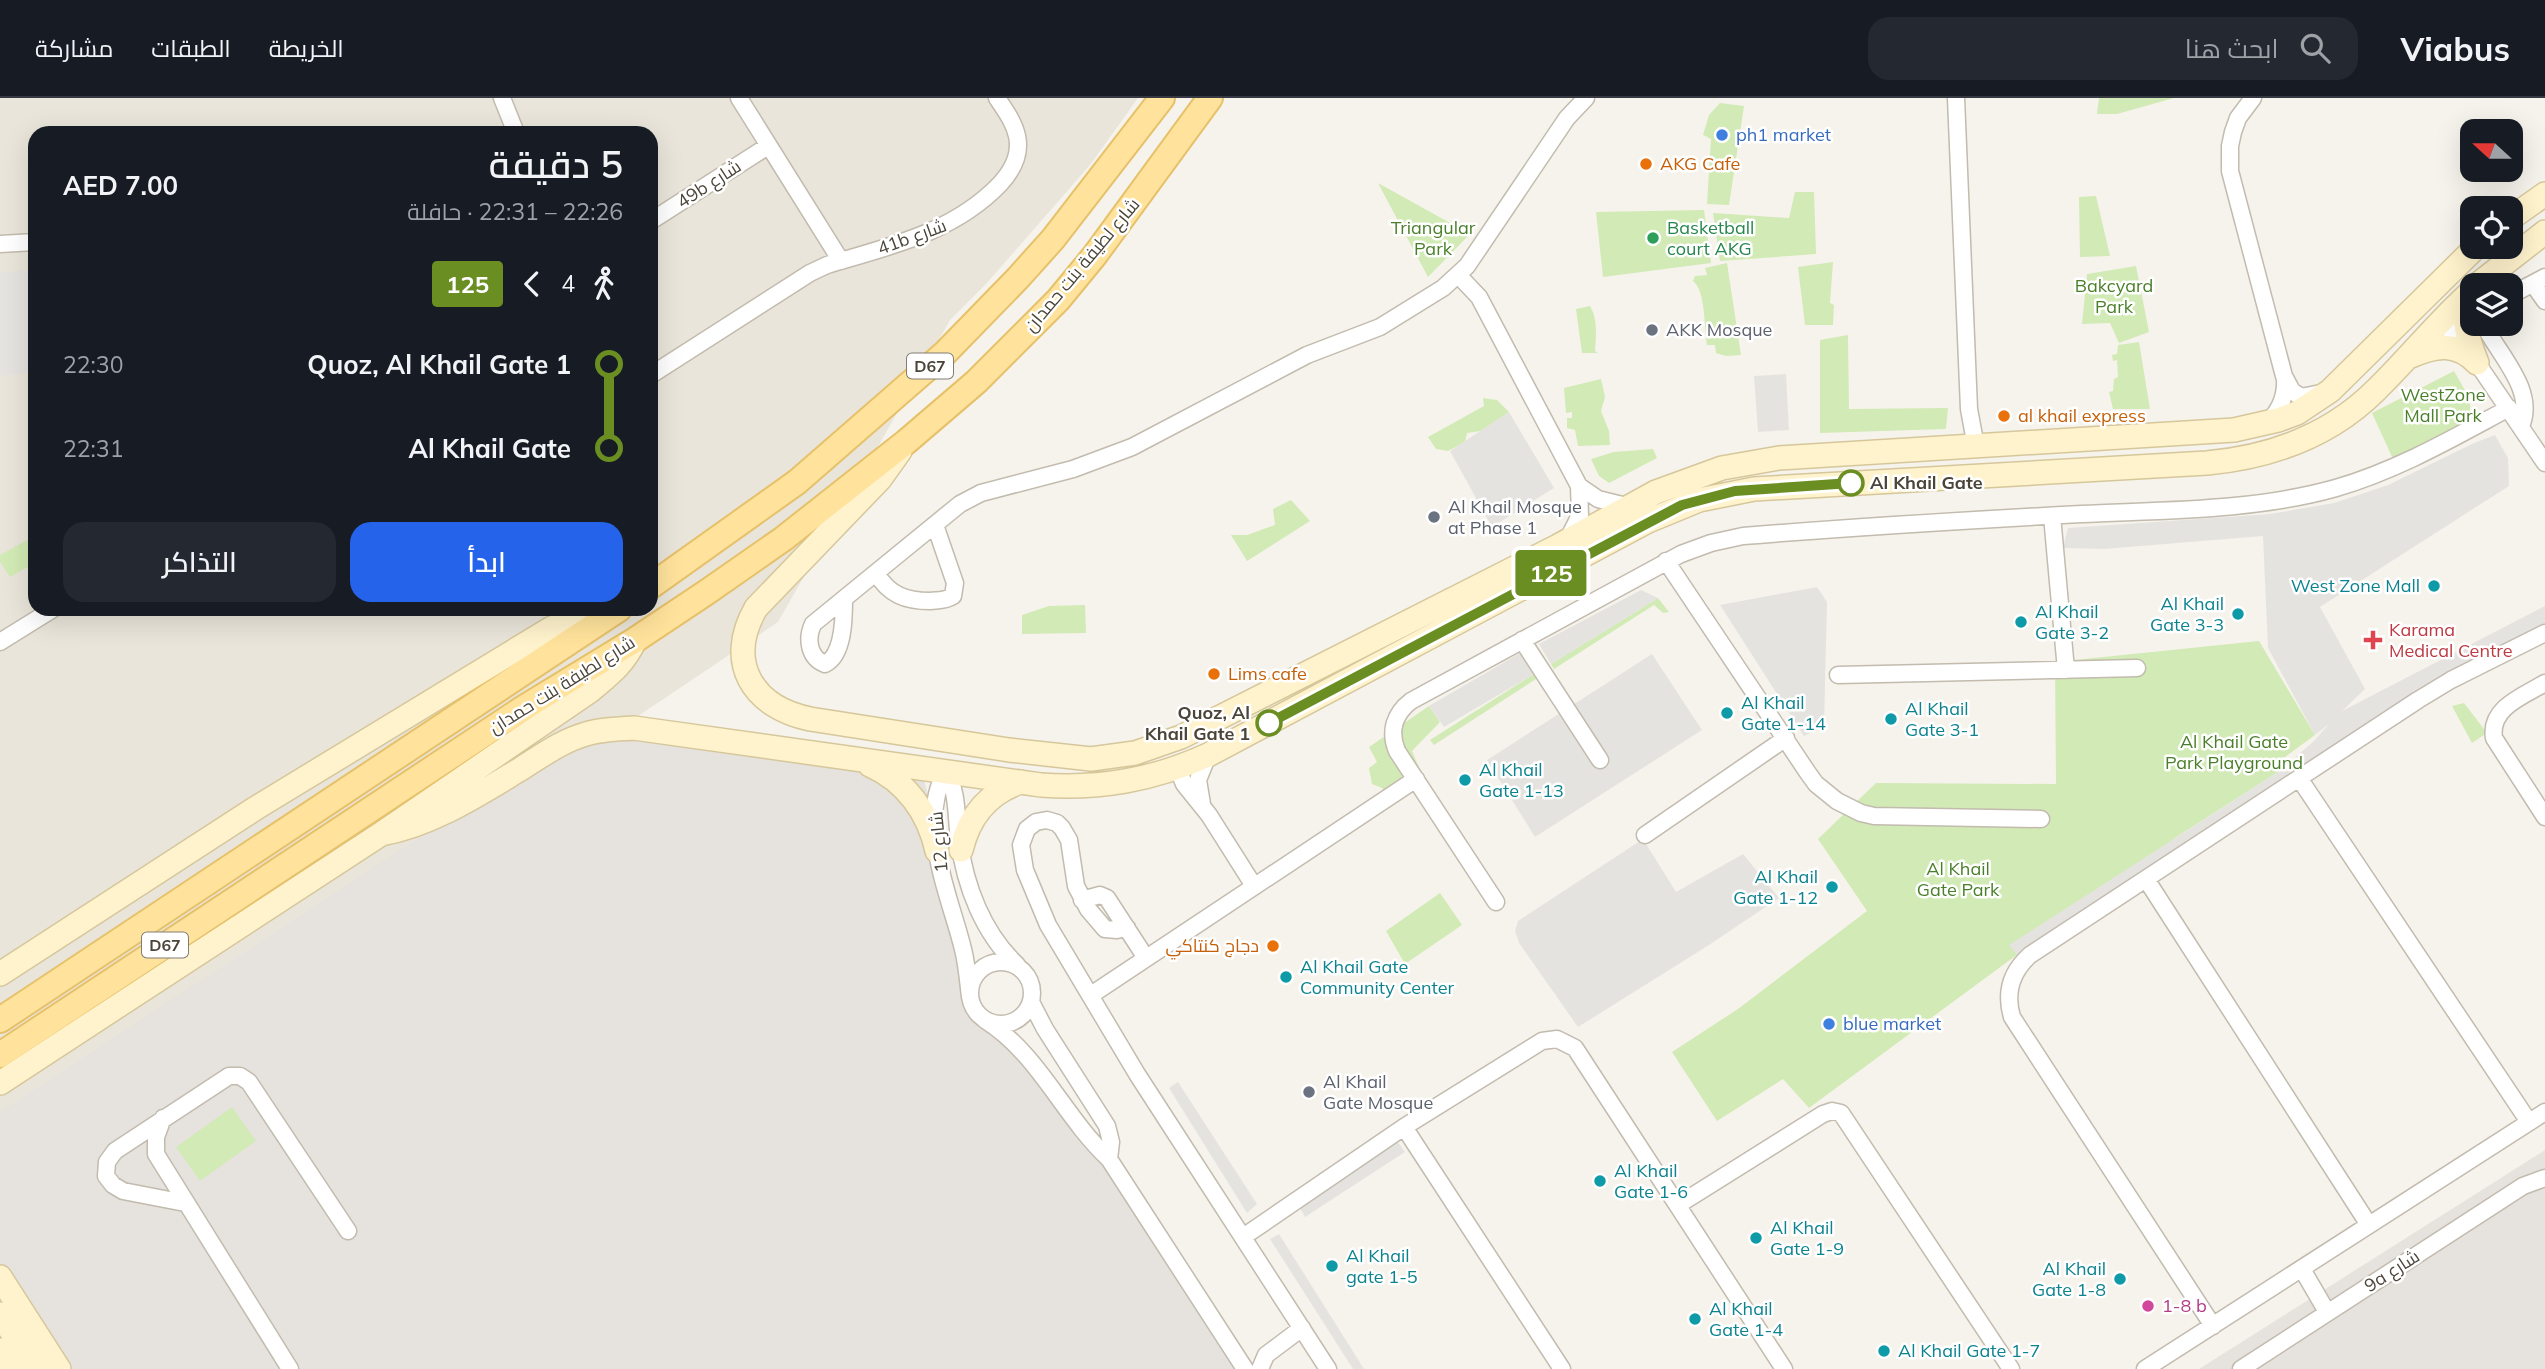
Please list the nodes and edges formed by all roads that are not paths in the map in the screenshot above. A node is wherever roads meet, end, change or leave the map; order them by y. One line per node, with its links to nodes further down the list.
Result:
1 (502, 98): 9 (street)
2 (739, 98): 10 (street)
3 (997, 98): 18 (street, 41b شارع)
4 (1163, 98): 51 (main road, D67)
5 (1210, 98): 38 (main road, شارع لطيفة بنت حمدان / D67)
6 (1586, 98): 20 (street)
7 (1956, 98): 35 (street)
8 (2253, 98): 32 (street)
9 (513, 126)
10 (768, 146): 13 (street, 49b شارع); 18 (street)
11 (2545, 194): 12 (street)
12 (2523, 210)
13 (658, 217)
14 (2545, 232): 19 (street)
15 (28, 242): 16 (street)
16 (0, 244)
17 (2463, 259): 21 (street)
18 (841, 261): 31 (street, 41b شارع)
19 (2492, 273)
20 (1459, 275): 44 (street); 47 (street)
21 (2444, 277): 26 (street); 33 (street)
22 (2539, 280): 23 (street); 24 (street)
23 (2523, 289)
24 (2545, 301)
25 (2460, 302): 26 (street)
26 (2442, 318): 29 (street); 30 (street)
27 (2467, 336): 30 (street)
28 (2490, 336): 37 (street)
29 (2405, 359): 30 (street); 43 (street)
30 (2477, 363): 34 (street)
31 (658, 371)
32 (2284, 376): 33 (street); 36 (street)
33 (2330, 391): 36 (street)
34 (2509, 408): 37 (street); 46 (street)
35 (1969, 409): 40 (street); 41 (street)
36 (2264, 425): 41 (street)
37 (2521, 426): 39 (street)
38 (906, 442): 57 (main road, شارع لطيفة بنت حمدان / D67); 64 (street)
39 (2539, 446): 42 (street)
40 (1951, 447): 41 (street); 45 (street)
41 (1976, 447): 43 (street)
42 (2545, 463)
43 (1900, 480): 67 (street)
44 (1579, 486): 45 (street); 48 (street)
45 (1630, 507): 48 (street)
46 (2052, 516): 49 (street); 61 (street)
47 (935, 525): 50 (street); 50 (street)
48 (1567, 541): 65 (street)
49 (1666, 561): 58 (street); 66 (street)
50 (876, 573): 52 (street)
51 (658, 581)
52 (844, 599)
53 (42, 616): 59 (street)
54 (579, 616): 90 (street)
55 (607, 616): 94 (main road, شارع لطيفة بنت حمدان / D67)
56 (2545, 633): 73 (street)
57 (635, 640): 79 (street); 96 (main road, شارع لطيفة بنت حمدان / D67)
58 (1521, 640): 70 (street); 74 (street)
59 (0, 642)
60 (2137, 668): 61 (street)
61 (2066, 670): 62 (street)
62 (1838, 676)
63 (2545, 682): 77 (street)
64 (759, 694): 69 (street); 72 (street)
65 (1220, 717): 69 (street); 71 (street)
66 (1786, 738): 78 (street); 80 (street)
67 (1208, 755): 71 (street); 76 (street)
68 (851, 758): 72 (street); 79 (street); 82 (street)
69 (1091, 759): 72 (street)
70 (1600, 760)
71 (1178, 769): 75 (street); 76 (street)
72 (946, 771): 75 (street); 81 (street, شارع 12); 82 (street, شارع 12)
73 (2299, 778): 83 (street); 99 (street)
74 (1416, 779): 84 (street); 86 (street)
75 (1021, 782): 81 (street)
76 (1203, 807): 84 (street)
77 (2545, 817)
78 (2041, 819)
79 (381, 834): 96 (street)
80 (1645, 835)
81 (961, 850): 89 (street, شارع 12)
82 (937, 851): 92 (street, شارع 12)
83 (2146, 879): 107 (street); 114 (street)
84 (1254, 886): 88 (street)
85 (1082, 900): 87 (street); 87 (street); 91 (street)
86 (1496, 902)
87 (1127, 928): 88 (street)
88 (1146, 958): 91 (street)
89 (1017, 965): 92 (street); 93 (street)
90 (0, 974)
91 (1091, 995): 109 (street)
92 (970, 997): 95 (street)
93 (1031, 1002): 95 (street); 103 (street)
94 (0, 1020)
95 (985, 1020): 103 (street)
96 (1, 1078)
97 (2545, 1112): 99 (street)
98 (163, 1118): 101 (street); 102 (street); 108 (street)
99 (2529, 1122): 107 (street)
100 (1404, 1127): 106 (street); 109 (street); 124 (street)
101 (121, 1147): 102 (street); 105 (street)
102 (156, 1154): 105 (street)
103 (1109, 1159): 121 (street)
104 (2545, 1178): 112 (street, 9a شارع)
105 (185, 1203): 120 (street)
106 (1678, 1205): 125 (street); 126 (street)
107 (2368, 1226): 110 (street)
108 (348, 1231)
109 (1242, 1237): 115 (street)
110 (2302, 1269): 112 (street); 114 (street)
111 (0, 1277): 119 (street)
112 (2327, 1312): 128 (street, 9a شارع)
113 (0, 1314): 118 (street)
114 (2213, 1326): 127 (street)
115 (1303, 1328): 122 (street); 123 (street)
116 (0, 1350): 117 (street)
117 (12, 1369)
118 (36, 1369)
119 (59, 1369)
120 (290, 1369)
121 (1245, 1369)
122 (1260, 1369)
123 (1328, 1369)
124 (1562, 1369)
125 (1784, 1369)
126 (2011, 1369)
127 (2145, 1369)
128 (2241, 1369)

